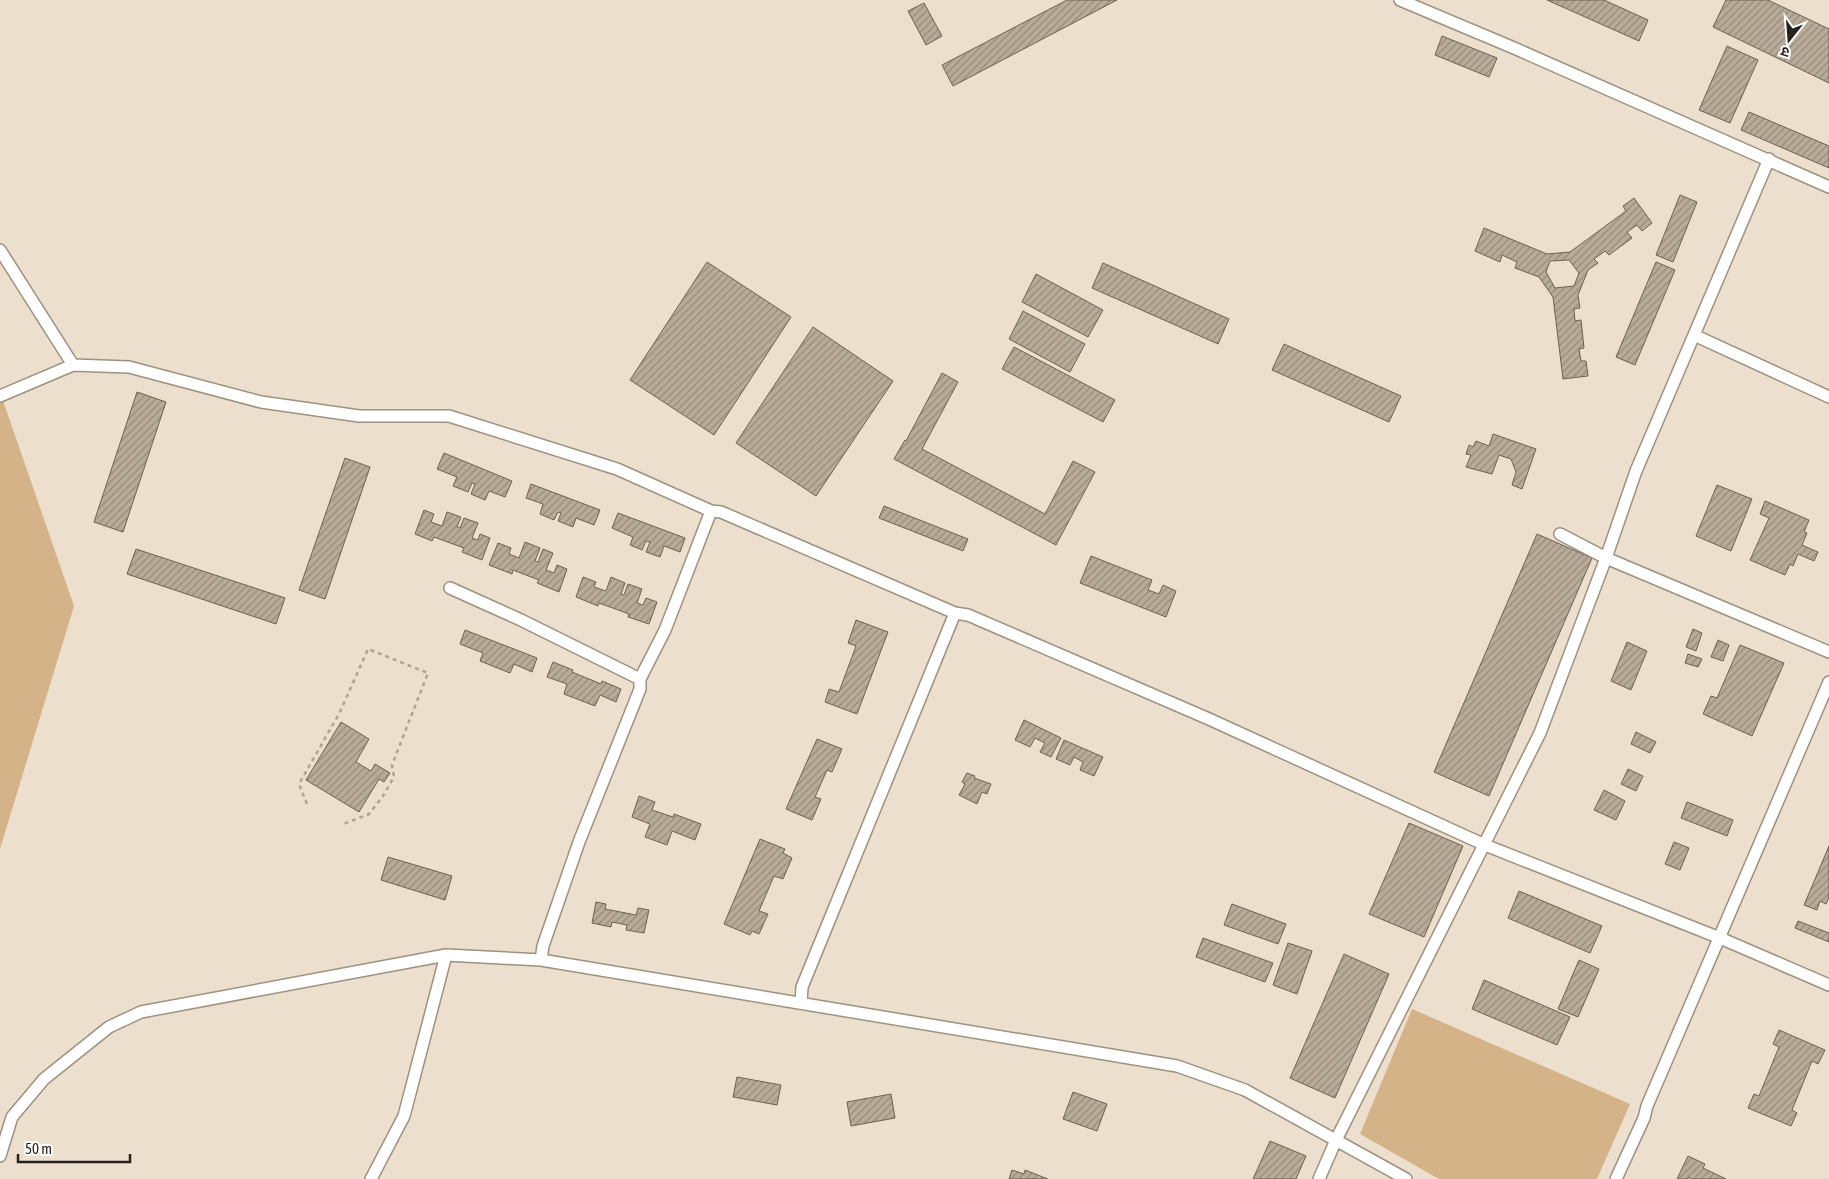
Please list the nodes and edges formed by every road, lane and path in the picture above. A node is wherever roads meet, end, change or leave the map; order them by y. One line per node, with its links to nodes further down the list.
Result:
1 (1400, 0): 2 (street)
2 (1769, 160): 3 (street); 5 (street)
3 (1829, 187)
4 (0, 250): 6 (street)
5 (1696, 336): 8 (street); 11 (street)
6 (73, 366): 7 (street); 9 (street)
7 (0, 396)
8 (1829, 397)
9 (711, 511): 13 (street); 15 (street)
10 (1560, 534): 11 (street)
11 (1606, 558): 14 (street); 19 (street)
12 (450, 588): 15 (street)
13 (955, 613): 19 (street); 24 (street)
14 (1829, 652)
15 (640, 679): 22 (street)
16 (1829, 682): 20 (street)
17 (307, 804): 18 (path)
18 (341, 825)
19 (1485, 845): 20 (street); 25 (street)
20 (1720, 938): 23 (street); 30 (street)
21 (446, 955): 22 (street); 26 (street); 27 (street)
22 (541, 960): 24 (street)
23 (1829, 985)
24 (800, 1003): 25 (street)
25 (1336, 1140): 28 (street); 29 (street)
26 (0, 1156)
27 (371, 1179)
28 (1319, 1179)
29 (1406, 1179)
30 (1616, 1179)

